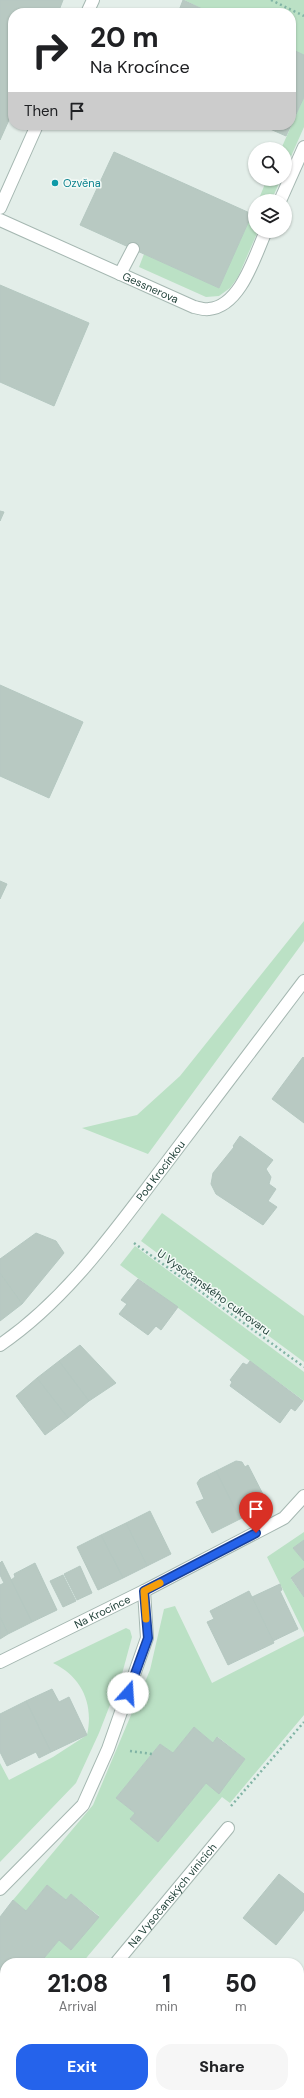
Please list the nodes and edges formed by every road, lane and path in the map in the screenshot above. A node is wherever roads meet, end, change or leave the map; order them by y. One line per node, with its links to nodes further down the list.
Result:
1 (271, 0): 2 (path)
2 (288, 8)
3 (35, 130): 6 (street)
4 (304, 147): 5 (street)
5 (283, 194)
6 (0, 208)
7 (0, 220): 10 (street, Gessnerova)
8 (263, 238): 10 (street, Gessnerova)
9 (133, 249): 10 (street)
10 (120, 274)
11 (304, 981): 12 (street, Pod Krocínkou)
12 (116, 1229): 13 (street, Pod Krocínkou); 14 (path, U Vysočanského cukrovaru)
13 (0, 1346)
14 (304, 1367)
15 (304, 1496): 16 (street, Na Krocínce)
16 (144, 1591): 17 (street, Na Krocínce); 20 (street)
17 (0, 1662)
18 (304, 1722): 19 (path)
19 (228, 1828): 21 (street, Na Vysočanských vinicích)
20 (0, 1889)
21 (120, 1958)

